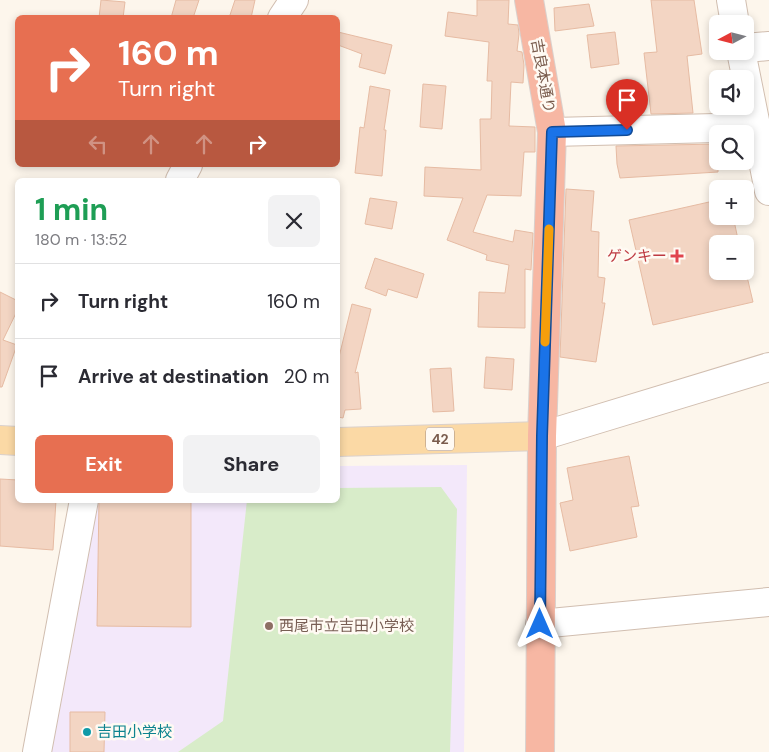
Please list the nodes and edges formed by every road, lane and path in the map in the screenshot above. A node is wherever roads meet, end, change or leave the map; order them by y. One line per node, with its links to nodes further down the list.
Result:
1 (294, 0): 4 (street)
2 (529, 0): 10 (highway, 吉良本通り)
3 (731, 0): 5 (street)
4 (284, 15)
5 (734, 15)
6 (769, 46): 7 (street)
7 (754, 47)
8 (743, 60): 9 (street)
9 (756, 127): 10 (street); 11 (street)
10 (552, 132): 13 (highway, 吉良本通り)
11 (769, 191)
12 (769, 368): 13 (street)
13 (542, 436): 16 (main road, 42); 19 (highway, 吉良本通り)
14 (0, 440): 15 (main road)
15 (15, 441)
16 (340, 442)
17 (83, 503): 20 (street)
18 (769, 602): 19 (street)
19 (540, 624): 21 (highway, 吉良本通り)
20 (37, 752)
21 (540, 752)

